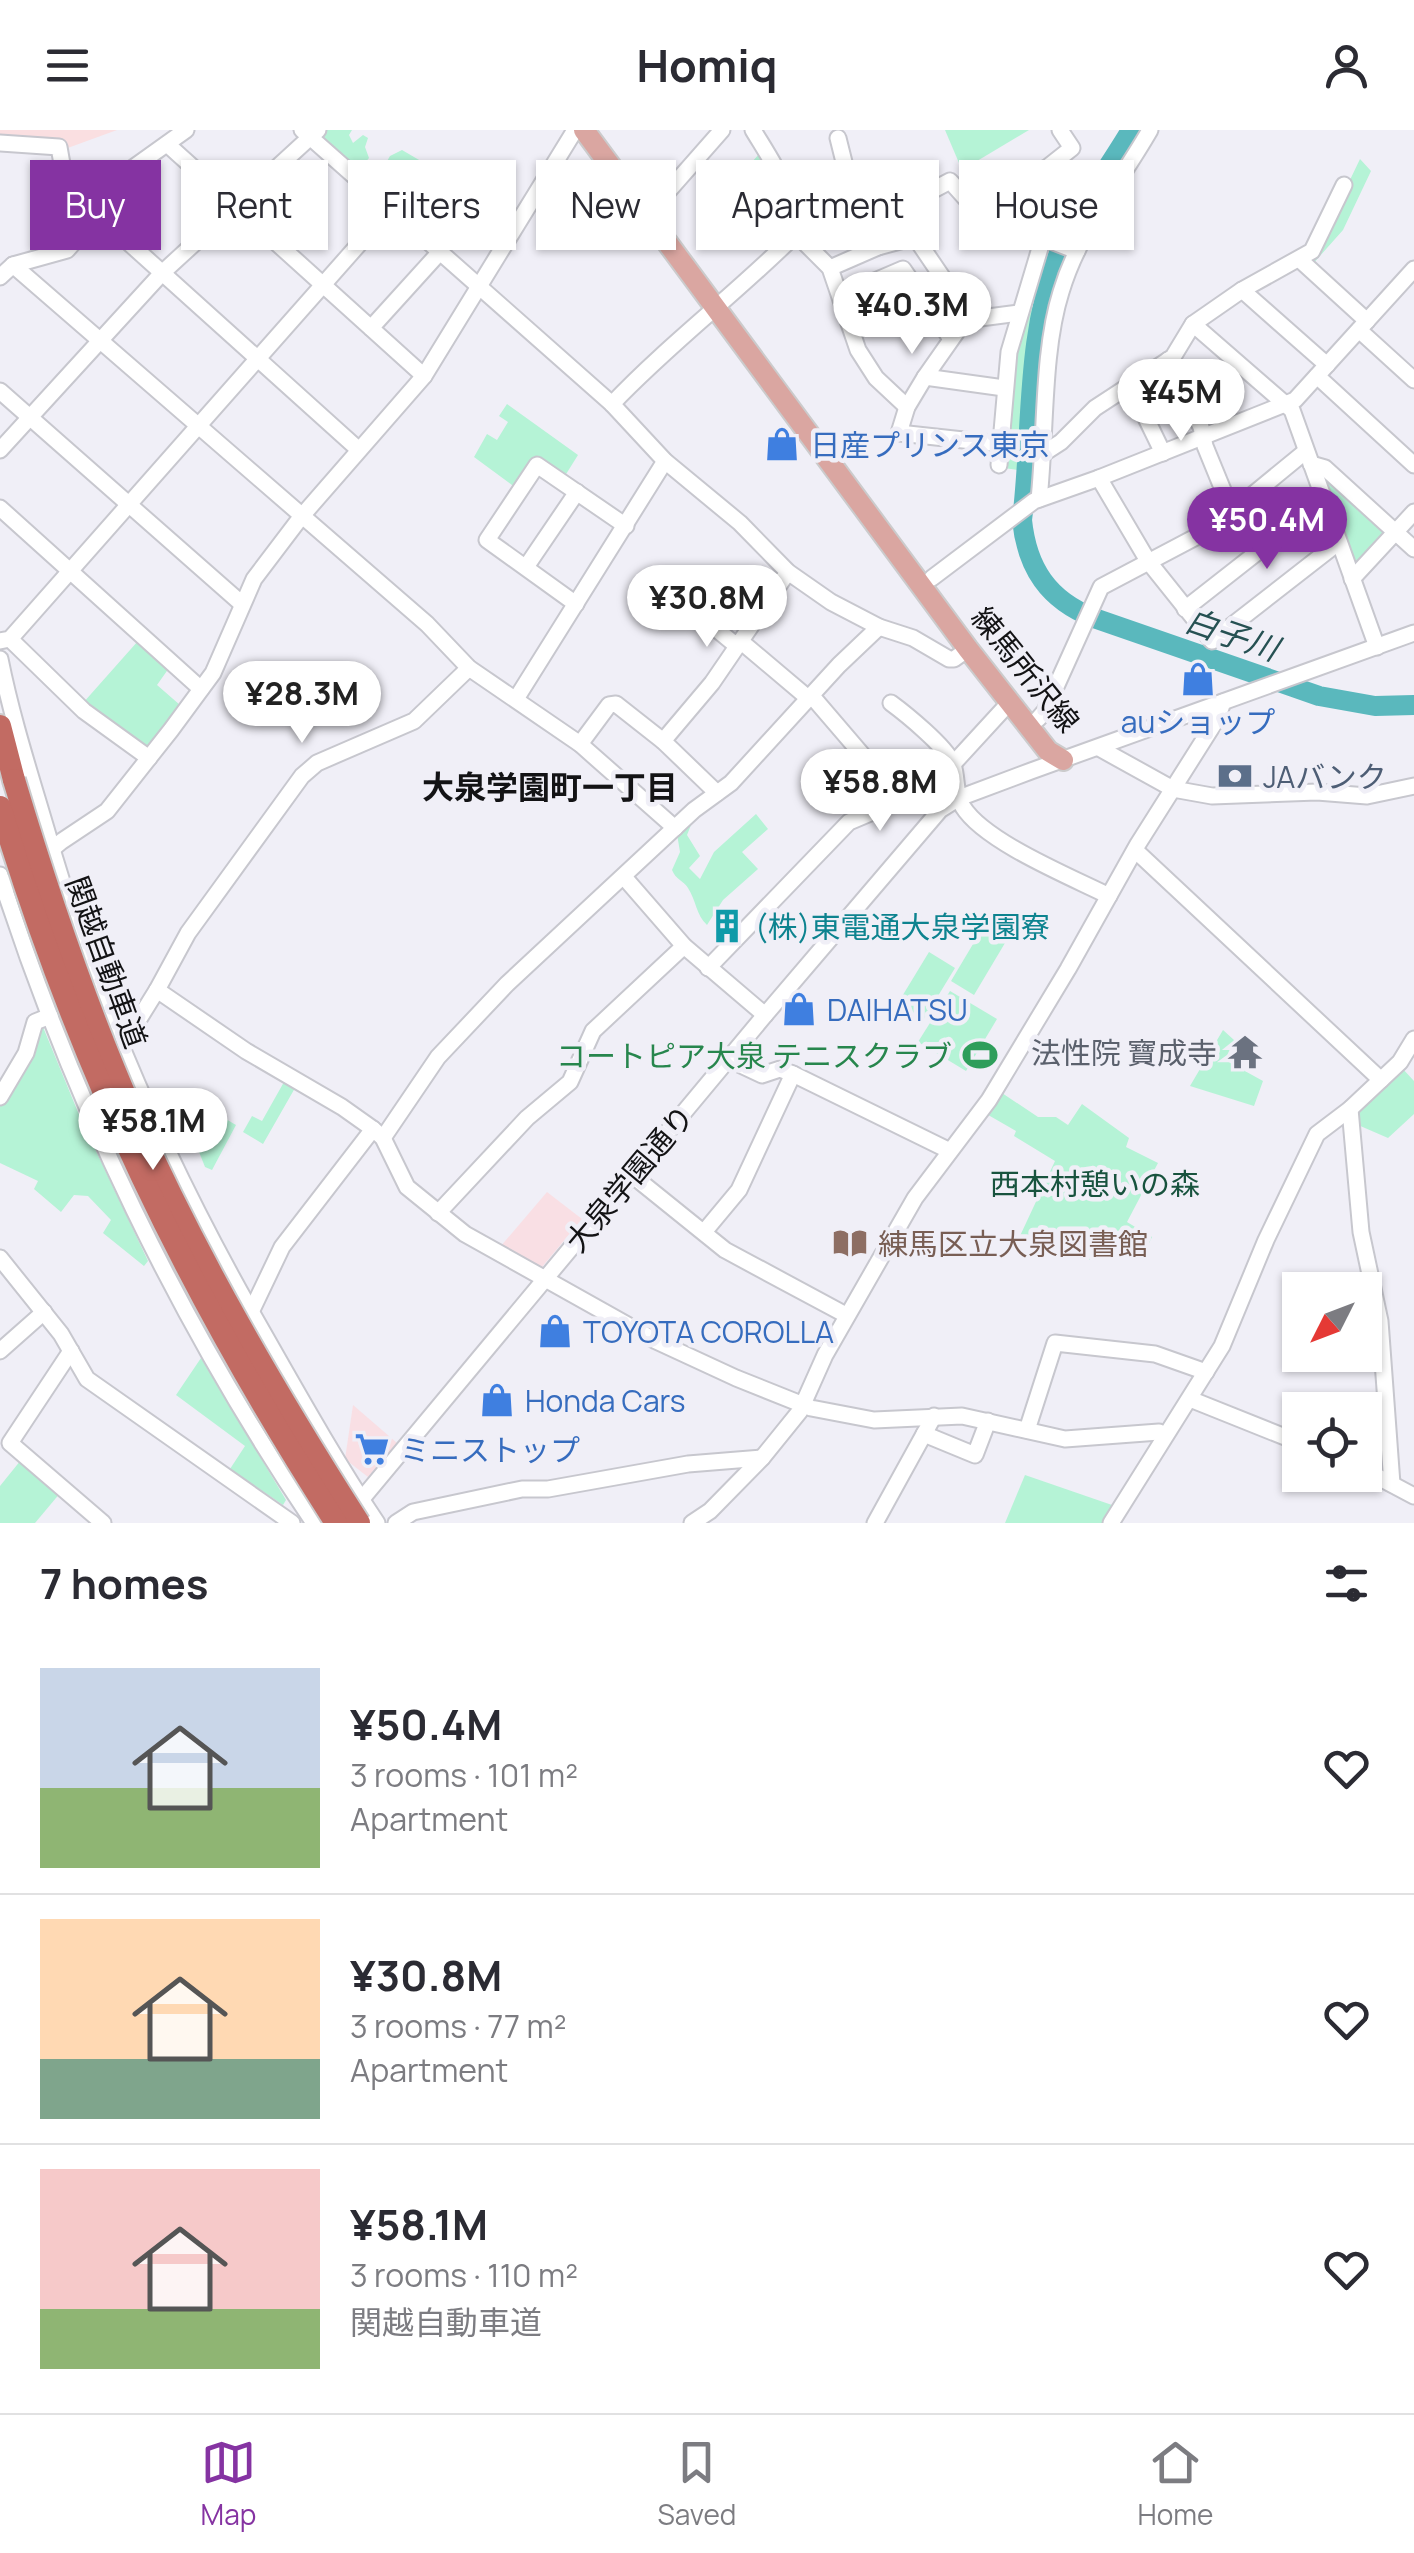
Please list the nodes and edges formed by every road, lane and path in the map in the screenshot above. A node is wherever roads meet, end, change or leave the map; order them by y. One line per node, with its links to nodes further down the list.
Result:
1 (186, 130): 12 (street)
2 (575, 130): 48 (street)
3 (584, 130): 51 (main road, 練馬所沢線)
4 (600, 130): 17 (main road, 練馬所沢線)
5 (722, 130): 23 (street)
6 (752, 130): 18 (street)
7 (1060, 130): 20 (street)
8 (1150, 130): 21 (street)
9 (310, 132): 16 (street); 22 (street)
10 (838, 138): 19 (street)
11 (0, 143): 13 (street)
12 (167, 144): 14 (street); 15 (street)
13 (61, 160)
14 (144, 160)
15 (185, 160)
16 (281, 160)
17 (622, 160)
18 (769, 160)
19 (844, 160)
20 (1054, 160)
21 (1130, 160)
22 (348, 169)
23 (676, 182)
24 (1344, 185): 41 (street)
25 (939, 186): 26 (street)
26 (959, 192)
27 (676, 235): 51 (main road, 練馬所沢線)
28 (67, 250): 42 (street)
29 (133, 250): 45 (street)
30 (187, 250): 45 (street)
31 (287, 250): 47 (street)
32 (354, 250): 47 (street)
33 (436, 250): 40 (street)
34 (779, 250): 51 (street)
35 (812, 250): 43 (street)
36 (873, 250): 43 (street)
37 (925, 250): 53 (street)
38 (1045, 250): 52 (street)
39 (1074, 250): 77 (street)
40 (439, 253): 48 (street); 56 (street)
41 (1299, 259): 49 (street); 54 (street)
42 (13, 265): 46 (street); 58 (street)
43 (830, 268): 50 (street)
44 (1414, 269): 54 (street)
45 (162, 273): 58 (street); 59 (street)
46 (0, 277)
47 (324, 284): 56 (street); 59 (street)
48 (479, 288): 62 (street); 68 (street)
49 (1242, 290): 55 (street); 61 (street)
50 (840, 296): 57 (street); 70 (street)
51 (721, 304): 68 (street); 100 (main road, 練馬所沢線); 111 (main road, 練馬所沢線)
52 (1019, 313): 53 (street); 66 (street)
53 (970, 318): 57 (street)
54 (1363, 325): 61 (street); 64 (street)
55 (1195, 326): 60 (street); 69 (street)
56 (371, 328): 62 (street)
57 (951, 339): 63 (street)
58 (98, 341): 71 (street); 72 (street)
59 (258, 360): 72 (street); 76 (street)
60 (1168, 360): 65 (street); 73 (street)
61 (1322, 370): 69 (street); 82 (street)
62 (424, 376): 76 (street)
63 (926, 377): 66 (street); 70 (street)
64 (1414, 380)
65 (1130, 385): 77 (street); 78 (street)
66 (1004, 388): 74 (street)
67 (0, 390): 71 (street)
68 (612, 404): 80 (street)
69 (1286, 404): 73 (street); 79 (street)
70 (906, 407): 74 (street)
71 (30, 417): 75 (street); 87 (street)
72 (198, 427): 87 (street); 91 (street)
73 (1203, 436): 78 (street); 89 (street)
74 (1000, 444): 81 (street)
75 (0, 450)
76 (359, 450): 91 (street)
77 (1044, 452): 85 (street)
78 (1163, 453): 83 (street)
79 (1309, 458): 86 (street); 89 (street); 93 (street)
80 (664, 462): 92 (street); 99 (street)
81 (999, 465)
82 (1414, 465)
83 (1099, 478): 85 (street); 96 (street)
84 (576, 492): 92 (street); 97 (street); 97 (street)
85 (1036, 500): 100 (street)
86 (1324, 500): 94 (street); 104 (street)
87 (129, 504): 98 (street); 102 (street)
88 (0, 508): 98 (street)
89 (1232, 512): 96 (street)
90 (1414, 512): 93 (street)
91 (301, 517): 102 (street); 113 (street)
92 (626, 526): 103 (street)
93 (1395, 532): 95 (street); 101 (street)
94 (1339, 542): 101 (street); 104 (street)
95 (1414, 549)
96 (1148, 560): 104 (street); 120 (street)
97 (526, 567): 103 (street)
98 (69, 571): 108 (street); 114 (street)
99 (788, 572): 106 (street); 109 (street)
100 (932, 578): 120 (main road, 練馬所沢線)
101 (1352, 579): 110 (street)
102 (242, 604): 114 (street)
103 (576, 604): 116 (street)
104 (1185, 609)
105 (698, 614): 109 (street)
106 (879, 627): 111 (street); 115 (street)
107 (1414, 633): 110 (street, 大泉学園通り)
108 (5, 640): 125 (street)
109 (738, 643): 115 (street); 122 (street)
110 (1377, 647): 117 (street, 大泉学園通り)
111 (968, 649): 119 (main road, 練馬所沢線)
112 (0, 659): 136 (street)
113 (469, 668): 116 (street); 143 (street)
114 (201, 689): 125 (street)
115 (810, 697): 130 (street); 132 (street)
116 (516, 700): 123 (street)
117 (1223, 702): 124 (street, 大泉学園通り); 129 (street)
118 (890, 703): 127 (street)
119 (1009, 703): 126 (main road, 練馬所沢線); 127 (street)
120 (1038, 718): 126 (main road, 練馬所沢線)
121 (0, 726): 182 (highway, 関越自動車道, bridge)
122 (663, 741): 123 (street); 130 (street)
123 (580, 744): 135 (street)
124 (1099, 748): 126 (street, 大泉学園通り); 129 (street)
125 (149, 758): 136 (street)
126 (1063, 760): 131 (street, 大泉学園通り)
127 (953, 764): 131 (street)
128 (1414, 786): 129 (street)
129 (1174, 789): 137 (street)
130 (717, 793): 135 (street)
131 (959, 798): 134 (street, 大泉学園通り); 140 (street)
132 (901, 800): 134 (street); 142 (street)
133 (0, 806): 186 (highway, 関越自動車道, bridge)
134 (924, 826): 144 (street, 大泉学園通り)
135 (675, 828): 138 (street)
136 (52, 849): 139 (street); 147 (street)
137 (1134, 850): 140 (street); 150 (street)
138 (624, 878): 141 (street); 153 (street)
139 (2, 886): 145 (street)
140 (1109, 896): 154 (street)
141 (684, 946): 142 (street); 156 (street)
142 (708, 968): 144 (street)
143 (158, 990): 147 (street); 153 (street)
144 (765, 1014): 148 (street, 大泉学園通り)
145 (50, 1016): 151 (street); 160 (street)
146 (1414, 1039): 150 (street)
147 (121, 1048): 158 (street)
148 (728, 1060): 149 (street); 155 (street, 大泉学園通り)
149 (793, 1074): 154 (street); 157 (street)
150 (1382, 1080): 152 (street)
151 (0, 1097)
152 (1350, 1109): 167 (street); 179 (street)
153 (378, 1134): 156 (street); 163 (street)
154 (950, 1151): 164 (street)
155 (632, 1175): 157 (street); 161 (street, 大泉学園通り)
156 (438, 1214): 161 (street)
157 (704, 1232): 164 (street)
158 (214, 1244): 160 (street); 163 (street)
159 (0, 1258): 162 (street)
160 (165, 1270): 181 (street)
161 (546, 1278): 169 (street); 182 (street, 大泉学園通り)
162 (44, 1312): 165 (street); 166 (street)
163 (251, 1312): 182 (street)
164 (846, 1316): 169 (street)
165 (0, 1351)
166 (71, 1351): 176 (street); 183 (street)
167 (1206, 1372): 168 (street); 172 (street)
168 (1190, 1399): 174 (street); 175 (street)
169 (803, 1406): 170 (street); 177 (street)
170 (934, 1416): 171 (street); 173 (street)
171 (988, 1421): 172 (street); 173 (street)
172 (1026, 1430): 174 (street)
173 (924, 1434): 190 (street)
174 (1164, 1435): 191 (street)
175 (1282, 1436)
176 (5, 1439): 184 (street)
177 (762, 1458): 188 (street); 189 (street)
178 (1382, 1479): 179 (street)
179 (1392, 1484): 180 (street)
180 (1414, 1496)
181 (302, 1504): 183 (street); 185 (street)
182 (360, 1512): 186 (street, 大泉学園通り); 187 (street)
183 (290, 1522)
184 (102, 1523)
185 (314, 1523)
186 (339, 1523)
187 (377, 1523)
188 (396, 1523)
189 (692, 1523)
190 (876, 1523)
191 (1111, 1523)

